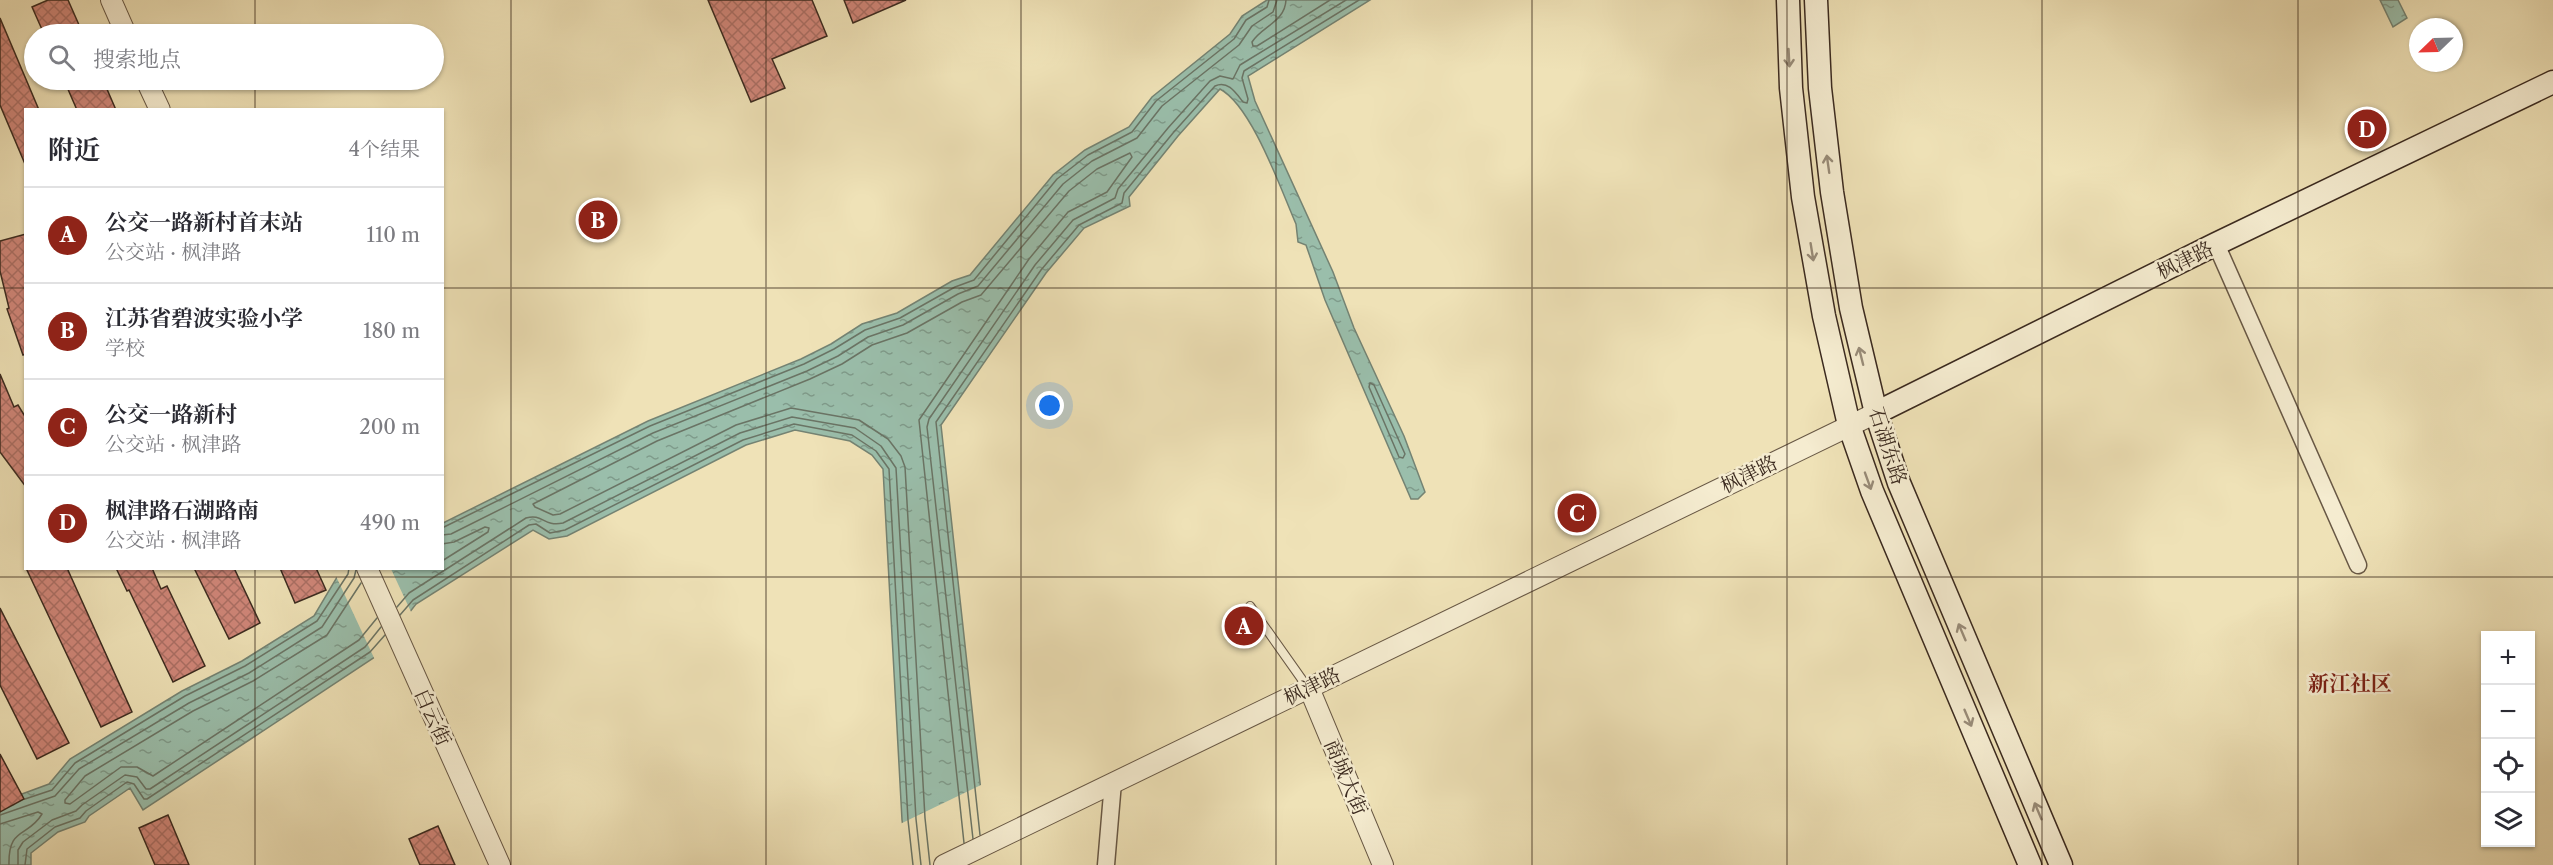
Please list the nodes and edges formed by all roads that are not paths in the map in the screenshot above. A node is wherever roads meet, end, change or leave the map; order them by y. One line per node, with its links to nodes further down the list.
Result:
1 (111, 0): 4 (street)
2 (1788, 0): 10 (main road, 石湖东路, one-way to 10)
3 (1816, 0): 9 (main road, 石湖东路, one-way to 3)
4 (122, 24)
5 (2553, 82): 8 (main road, 枫津路)
6 (151, 90): 7 (street)
7 (159, 108)
8 (2216, 244): 9 (main road, 枫津路); 11 (street)
9 (1876, 412): 10 (street, 枫津路); 21 (main road, 石湖东路, one-way to 9)
10 (1849, 425): 14 (street, 枫津路); 20 (main road, 石湖东路, one-way to 20)
11 (2358, 565)
12 (368, 570): 16 (street, 白云街)
13 (1250, 606): 14 (lane)
14 (1309, 688): 15 (street, 枫津路); 19 (street, 商城大街)
15 (1113, 782): 17 (street, 枫津路); 18 (street)
16 (500, 865)
17 (944, 865)
18 (1106, 865)
19 (1383, 865)
20 (2030, 865)
21 (2061, 865)

